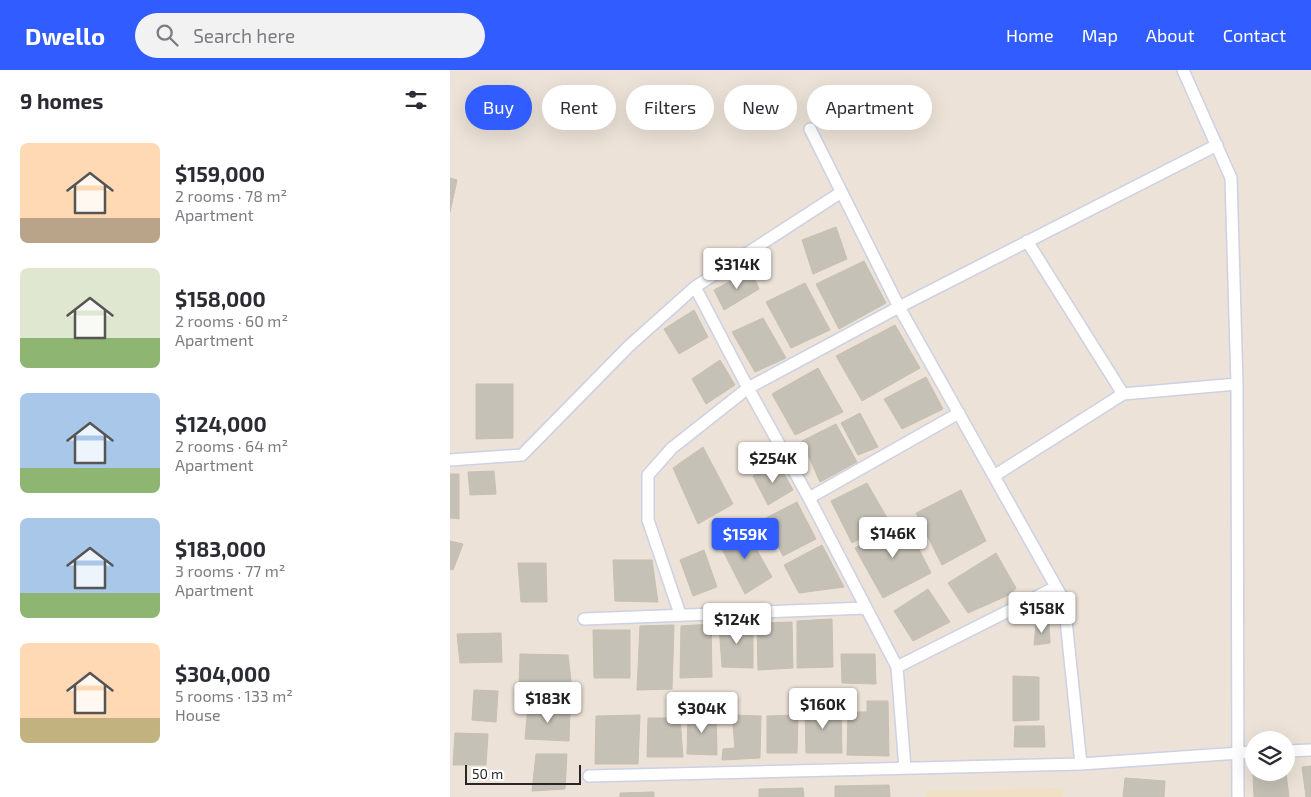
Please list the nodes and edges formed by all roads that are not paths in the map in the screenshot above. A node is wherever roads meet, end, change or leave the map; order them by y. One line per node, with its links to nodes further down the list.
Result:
1 (1183, 70): 3 (street)
2 (810, 130): 4 (street)
3 (1217, 144): 5 (street); 8 (street)
4 (840, 193): 6 (street); 7 (street)
5 (1027, 241): 7 (street); 10 (street)
6 (696, 287): 9 (street); 12 (street)
7 (899, 306): 9 (street); 11 (street)
8 (1237, 384): 10 (street); 22 (street)
9 (748, 388): 14 (street); 17 (street)
10 (1123, 394): 13 (street)
11 (958, 413): 13 (street); 14 (street)
12 (450, 460)
13 (994, 476): 15 (street)
14 (809, 498): 16 (street)
15 (1056, 587): 19 (street); 24 (street)
16 (866, 608): 17 (street); 19 (street)
17 (680, 614): 18 (street)
18 (584, 619)
19 (897, 667): 25 (street)
20 (1311, 750): 21 (street)
21 (1295, 751)
22 (1238, 753): 23 (street); 24 (street); 27 (street)
23 (1245, 753)
24 (1081, 764): 25 (street)
25 (905, 768): 26 (street)
26 (589, 776)
27 (1238, 797)

